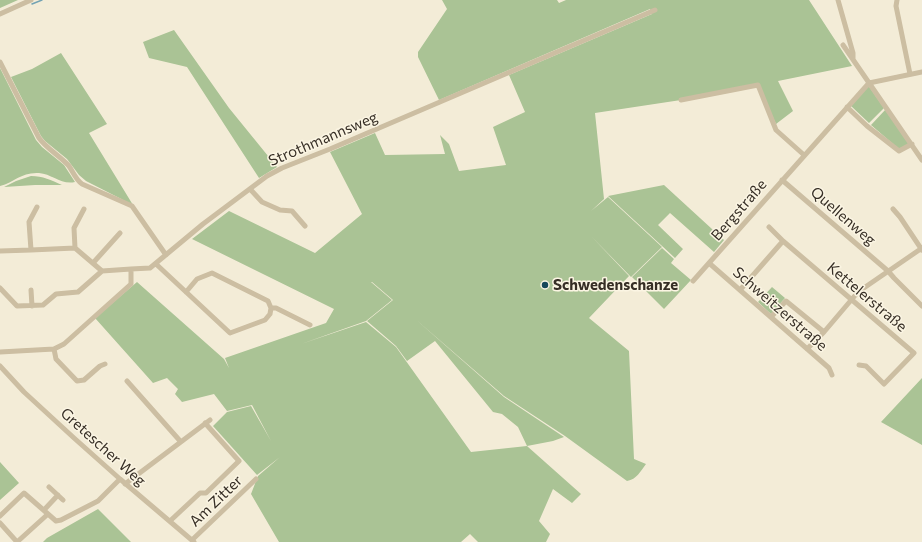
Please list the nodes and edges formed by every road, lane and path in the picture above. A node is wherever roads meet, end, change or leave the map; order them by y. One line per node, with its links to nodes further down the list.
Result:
1 (31, 0): 5 (street)
2 (838, 0): 7 (street)
3 (897, 0): 10 (street)
4 (655, 10): 18 (street, Strothmannsweg)
5 (0, 14)
6 (843, 45): 7 (street)
7 (853, 59): 11 (street)
8 (0, 62): 30 (street)
9 (922, 72): 10 (street)
10 (910, 74): 11 (street)
11 (869, 83): 13 (street, Bergstraße); 14 (street)
12 (680, 100): 15 (street)
13 (847, 107): 14 (street); 15 (street, Bergstraße)
14 (912, 144): 16 (street)
15 (804, 155): 17 (street, Bergstraße)
16 (922, 160)
17 (782, 180): 32 (street, Bergstraße); 36 (street, Quellenweg)
18 (250, 189): 22 (street); 30 (street, Strothmannsweg)
19 (37, 207): 28 (street)
20 (84, 209): 26 (street)
21 (893, 209): 27 (street)
22 (305, 226)
23 (769, 227): 25 (street, Kettelerstraße)
24 (120, 233): 31 (street)
25 (783, 241): 40 (street); 42 (street, Kettelerstraße)
26 (75, 248): 28 (street); 31 (street)
27 (922, 249): 36 (street)
28 (31, 250): 29 (street)
29 (0, 251)
30 (166, 255): 33 (street, Strothmannsweg)
31 (93, 263): 35 (street)
32 (709, 263): 37 (street, Bergstraße); 40 (street, Schweitzerstraße)
33 (156, 264): 34 (street, Strothmannsweg); 41 (street)
34 (131, 269): 35 (street, Strothmannsweg); 49 (street)
35 (102, 271): 43 (street)
36 (888, 271): 42 (street); 44 (street, Quellenweg)
37 (693, 281)
38 (0, 288): 43 (street)
39 (30, 290): 43 (street)
40 (740, 290): 46 (street, Schweitzerstraße)
41 (186, 292): 45 (street); 45 (street)
42 (851, 300): 48 (street); 53 (street, Kettelerstraße)
43 (32, 306)
44 (922, 306)
45 (271, 308): 47 (street)
46 (770, 317): 48 (street); 50 (street, Schweitzerstraße)
47 (310, 325)
48 (824, 332): 50 (street)
49 (54, 349): 51 (street); 52 (street)
50 (808, 349): 55 (street, Schweitzerstraße)
51 (0, 352)
52 (105, 364)
53 (859, 365)
54 (0, 366): 60 (street, Gretescher Weg)
55 (832, 375)
56 (127, 381): 59 (street)
57 (210, 420): 58 (street)
58 (205, 423): 59 (street); 68 (street)
59 (180, 442): 62 (street)
60 (120, 479): 62 (street, Gretescher Weg); 66 (street)
61 (256, 479): 70 (street, Am Zitter)
62 (125, 484): 68 (street, Gretescher Weg)
63 (49, 487): 64 (street)
64 (58, 495): 65 (street); 66 (street)
65 (63, 500)
66 (46, 512): 67 (street); 69 (street)
67 (0, 516)
68 (170, 521): 70 (street, Gretescher Weg)
69 (0, 523)
70 (193, 541)

